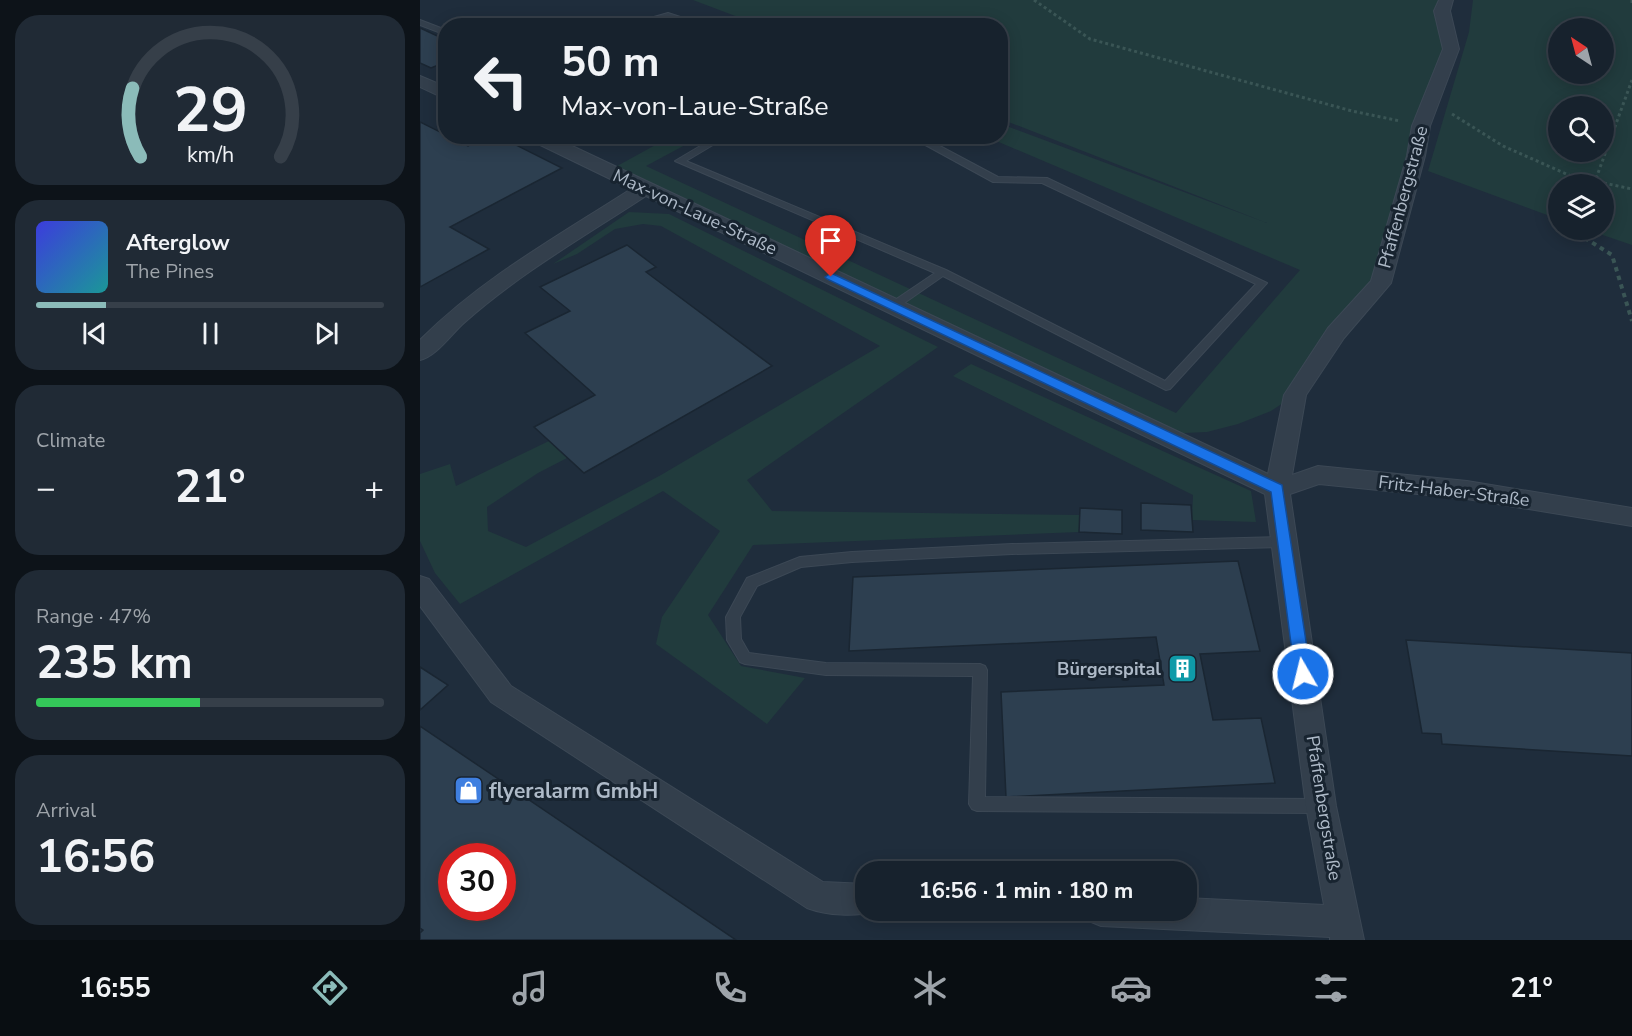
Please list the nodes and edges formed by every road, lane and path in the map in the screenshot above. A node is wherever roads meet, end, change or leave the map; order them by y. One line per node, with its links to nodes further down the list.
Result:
1 (1034, 0): 11 (path)
2 (1446, 0): 10 (street, Pfaffenbergstraße)
3 (656, 18): 4 (lane)
4 (678, 18)
5 (420, 22): 6 (lane)
6 (438, 30)
7 (1632, 80): 16 (path)
8 (420, 81): 9 (street)
9 (438, 90)
10 (1431, 101): 11 (street, Pfaffenbergstraße); 15 (path)
11 (1421, 126): 25 (street, Pfaffenbergstraße)
12 (552, 144): 18 (street, Max-von-Laue-Straße)
13 (710, 144): 21 (lane)
14 (928, 144): 21 (lane)
15 (1566, 174)
16 (1598, 174)
17 (1614, 186): 19 (path)
18 (645, 189): 22 (street, Max-von-Laue-Straße); 24 (street)
19 (1632, 189)
20 (1589, 240): 23 (path)
21 (942, 272): 22 (lane)
22 (893, 306): 25 (street, Max-von-Laue-Straße)
23 (1632, 321)
24 (420, 353)
25 (1278, 489): 26 (street, Fritz-Haber-Straße); 27 (street, Pfaffenbergstraße)
26 (1632, 517)
27 (1285, 542): 29 (street, Pfaffenbergstraße); 29 (lane)
28 (420, 586): 30 (street)
29 (1322, 806): 32 (street, Pfaffenbergstraße)
30 (855, 899)
31 (1197, 918): 32 (street)
32 (1346, 931)

